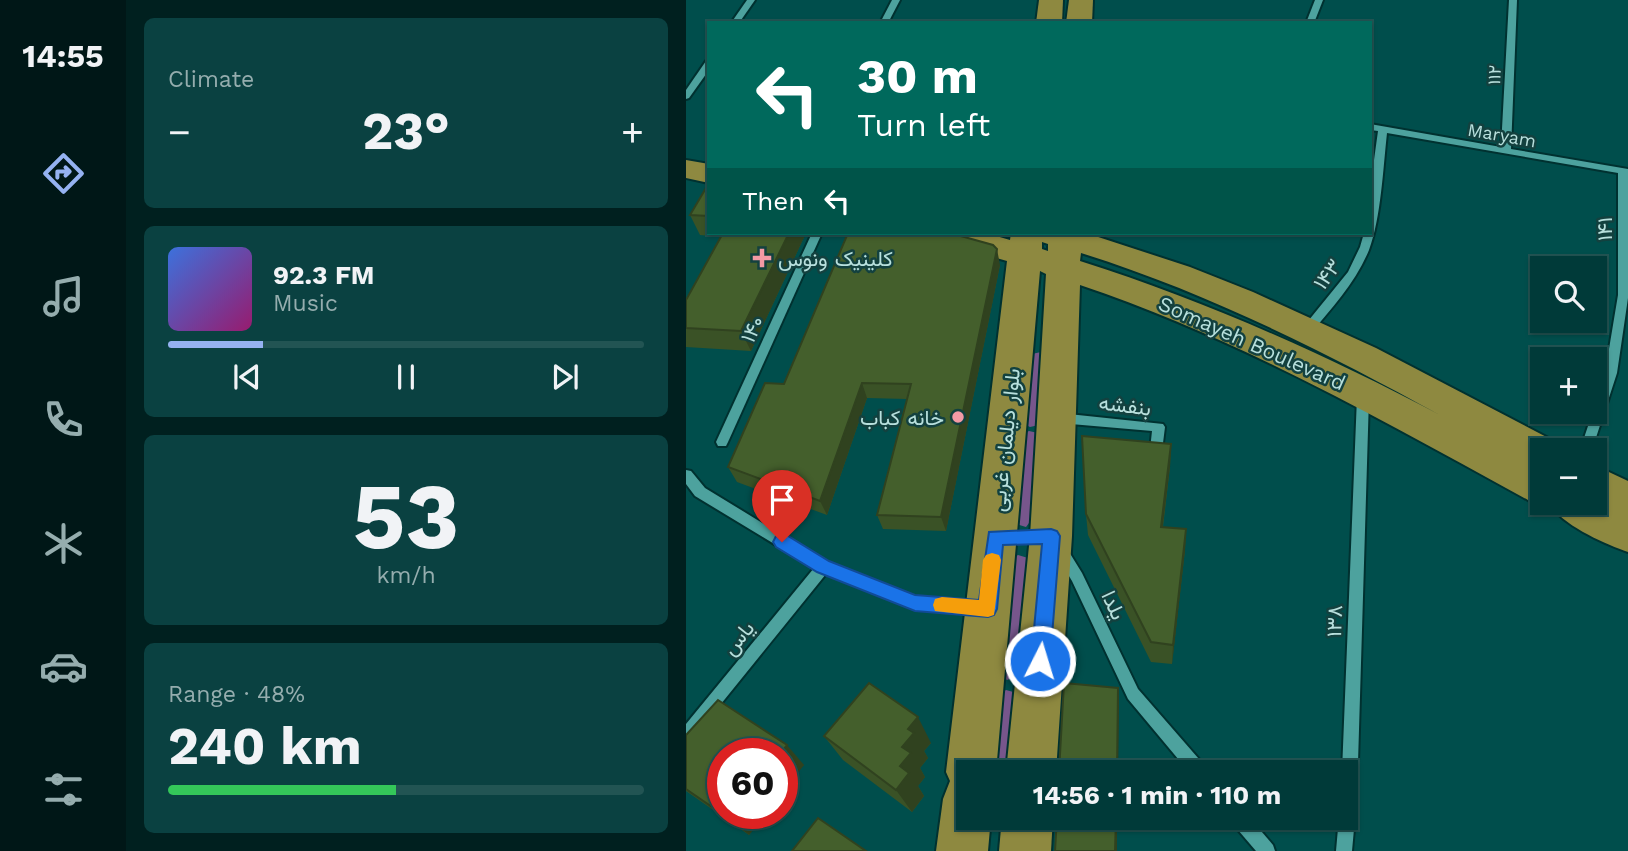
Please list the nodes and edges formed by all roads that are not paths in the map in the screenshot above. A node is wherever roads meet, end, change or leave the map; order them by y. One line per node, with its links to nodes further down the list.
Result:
1 (751, 0): 7 (street)
2 (896, 0): 8 (street)
3 (1051, 0): 9 (main road)
4 (1081, 0): 10 (main road)
5 (1318, 0): 11 (street)
6 (1513, 0): 18 (street, ۱۱۲)
7 (737, 21)
8 (885, 21)
9 (1049, 21)
10 (1080, 21)
11 (1311, 21)
12 (707, 66): 13 (street)
13 (686, 96)
14 (1372, 127): 15 (street, Maryam)
15 (1383, 129): 18 (street, Maryam); 22 (street, ۱۴۳)
16 (686, 144): 17 (main road)
17 (707, 149)
18 (1506, 151): 20 (street, Maryam)
19 (686, 169): 21 (main road)
20 (1626, 172): 30 (street, ۱۴۱)
21 (707, 174)
22 (1372, 215)
23 (816, 235): 31 (street, ۱۴۰)
24 (968, 235): 26 (main road, Somayeh Boulevard)
25 (1369, 235): 27 (street, ۱۴۳)
26 (1049, 243): 27 (main road, Somayeh Boulevard); 28 (main road, Somayeh Boulevard); 29 (main road); 41 (main road, بلوار دیلمان غربی)
27 (1306, 332): 32 (main road, Somayeh Boulevard)
28 (1363, 393): 35 (main road, Somayeh Boulevard); 55 (street, ۱۳۸)
29 (1057, 417): 33 (street, بنفشه); 40 (main road)
30 (1591, 438)
31 (722, 442)
32 (1530, 446)
33 (1155, 459)
34 (686, 475): 42 (street)
35 (1530, 482)
36 (1607, 489): 37 (main road)
37 (1628, 501)
38 (1593, 515): 39 (main road)
39 (1628, 534)
40 (1051, 536): 41 (main road); 44 (street, یلدا); 47 (main road)
41 (995, 537): 43 (main road, بلوار دیلمان غربی)
42 (823, 567): 43 (street); 45 (street, یاس)
43 (988, 609): 46 (main road, بلوار دیلمان غربی)
44 (1126, 693): 48 (street, یلدا)
45 (686, 736)
46 (972, 760)
47 (1033, 760)
48 (1188, 760)
49 (964, 830): 52 (main road)
50 (1027, 830): 53 (main road)
51 (1249, 830): 54 (street)
52 (962, 851)
53 (1025, 851)
54 (1266, 851)
55 (1344, 851)

